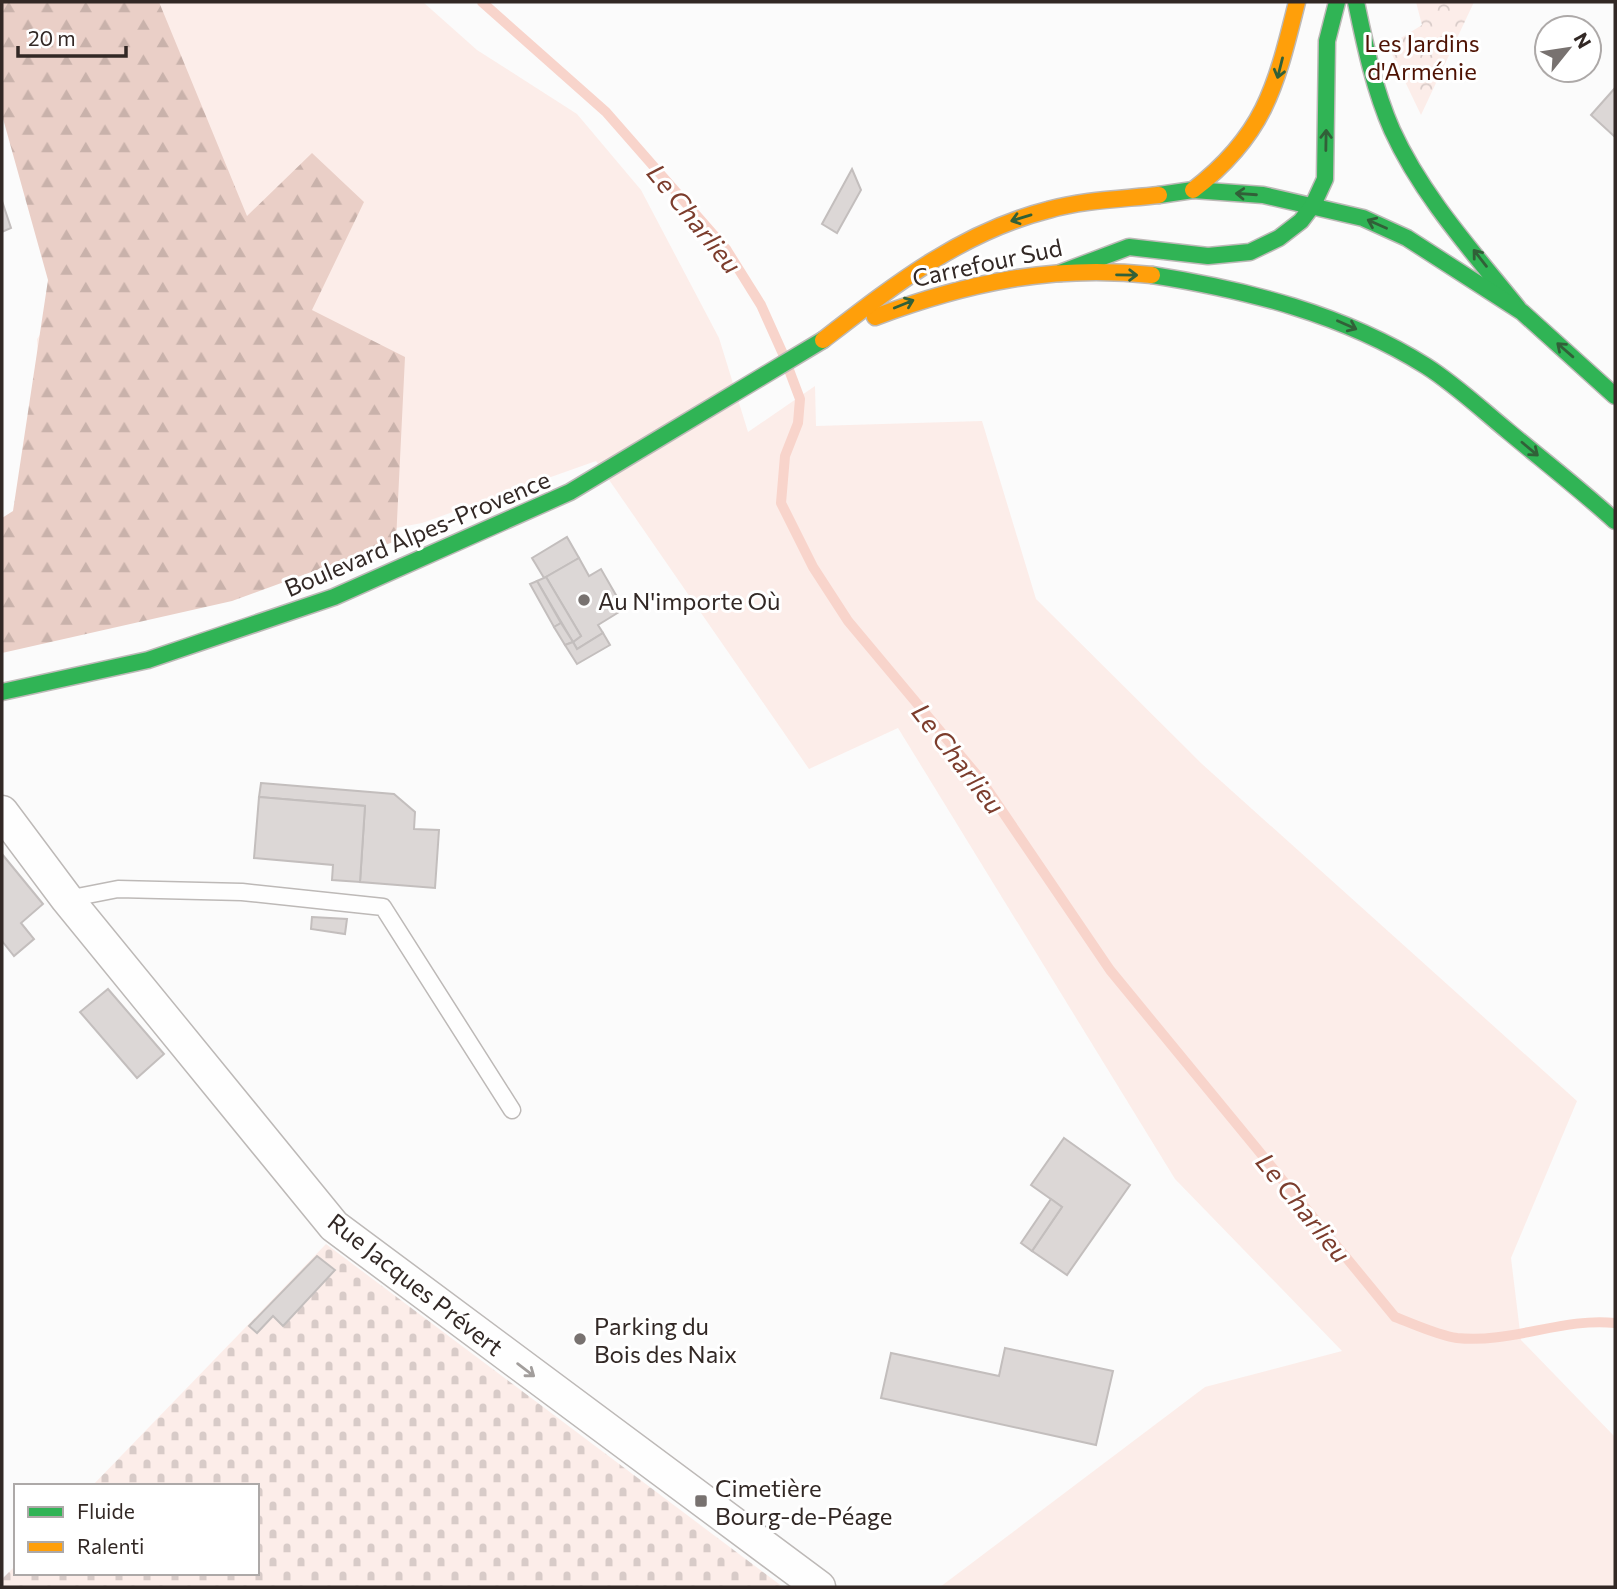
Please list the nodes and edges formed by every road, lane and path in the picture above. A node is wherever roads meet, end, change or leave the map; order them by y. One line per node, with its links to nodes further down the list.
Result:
1 (1297, 2): 4 (main road, one-way to 4)
2 (1337, 2): 5 (main road, Carrefour Sud, one-way to 2)
3 (1356, 2): 7 (main road, one-way to 3)
4 (1193, 190): 5 (main road, Carrefour Sud, one-way to 4); 8 (main road, Carrefour Sud, one-way to 8)
5 (1313, 205): 6 (main road, Carrefour Sud); 7 (main road, one-way to 5)
6 (1059, 274): 8 (main road, Carrefour Sud, one-way to 6); 10 (main road, one-way to 10)
7 (1522, 312): 9 (main road, one-way to 7)
8 (820, 343): 11 (main road, Boulevard Alpes-Provence)
9 (1615, 396)
10 (1615, 521)
11 (2, 692)
12 (2, 812): 13 (street, Rue Jacques Prévert)
13 (67, 899): 14 (lane); 15 (street, Rue Jacques Prévert, one-way to 15)
14 (512, 1110)
15 (819, 1587)

